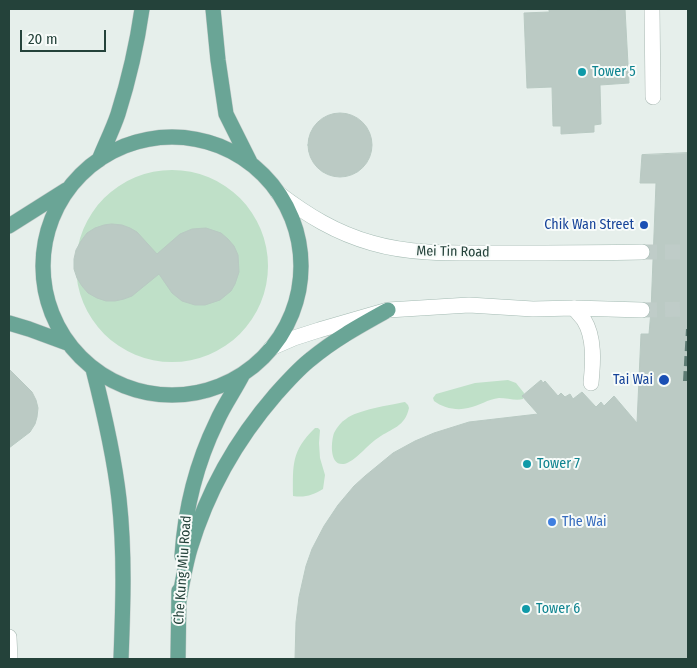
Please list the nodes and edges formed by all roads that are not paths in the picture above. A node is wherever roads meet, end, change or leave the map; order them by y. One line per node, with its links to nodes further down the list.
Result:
1 (142, 9): 5 (main road, Che Kung Miu Road)
2 (213, 9): 6 (main road, Che Kung Miu Road)
3 (652, 9): 4 (main road)
4 (654, 97)
5 (99, 160): 6 (main road, Che Kung Miu Road); 7 (main road, Che Kung Miu Road)
6 (250, 164): 8 (main road, Che Kung Miu Road)
7 (69, 188): 9 (main road); 15 (main road, Che Kung Miu Road)
8 (278, 193): 10 (main road, Mei Tin Road); 16 (main road, Che Kung Miu Road)
9 (9, 226)
10 (642, 252)
11 (574, 308): 12 (main road); 13 (main road); 19 (main road)
12 (388, 310): 16 (main road); 20 (main road)
13 (642, 310)
14 (9, 324): 15 (main road)
15 (67, 343): 17 (main road, Che Kung Miu Road)
16 (271, 348): 18 (main road, Che Kung Miu Road)
17 (93, 369): 18 (main road, Che Kung Miu Road); 23 (main road)
18 (244, 373): 20 (main road, Che Kung Miu Road)
19 (592, 383)
20 (179, 601): 24 (main road, Che Kung Miu Road)
21 (9, 637): 22 (main road)
22 (10, 659)
23 (121, 659)
24 (178, 659)

